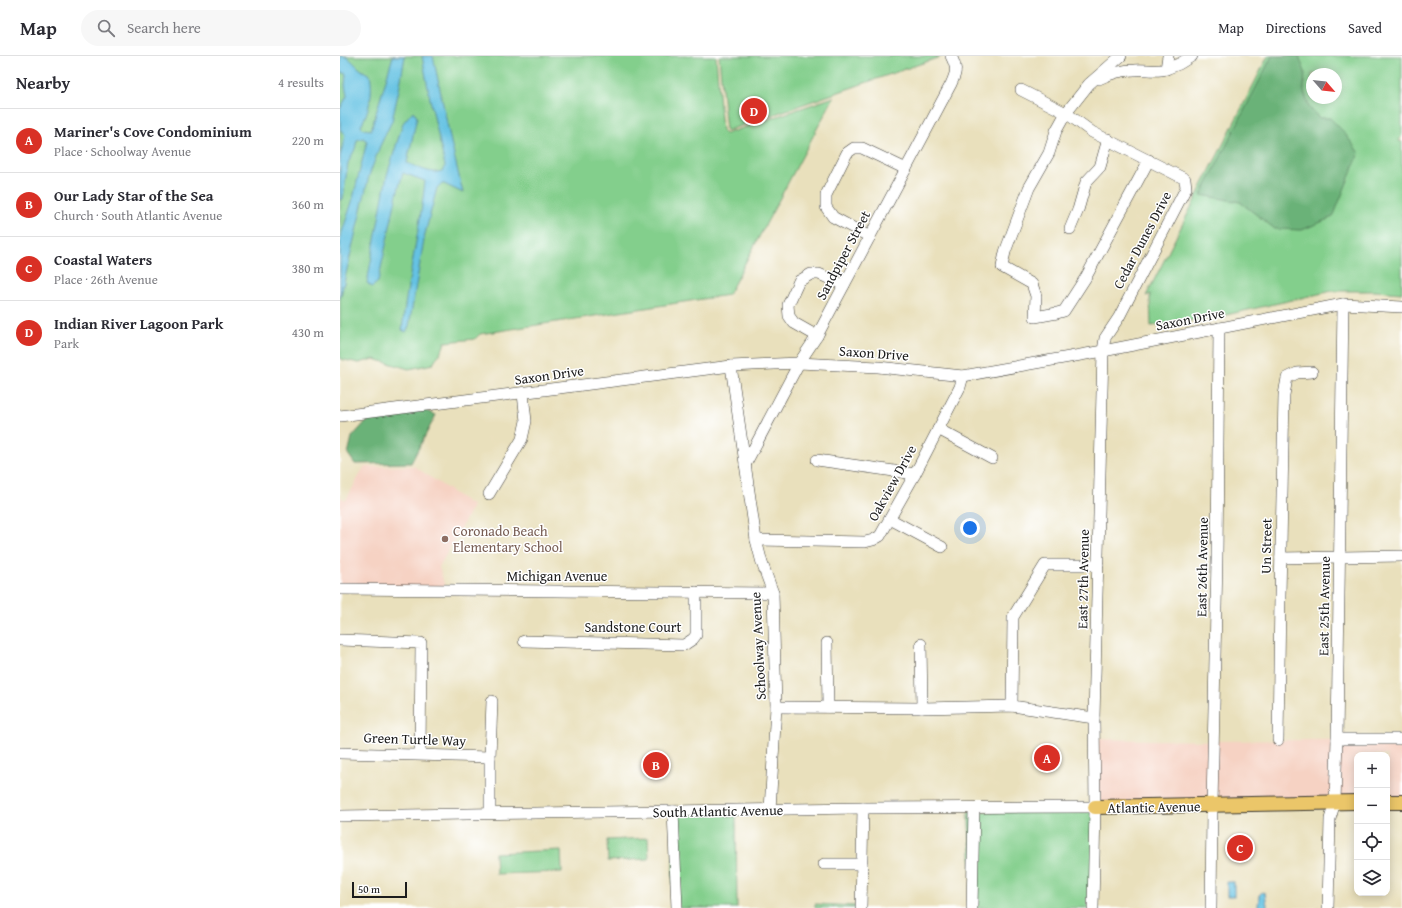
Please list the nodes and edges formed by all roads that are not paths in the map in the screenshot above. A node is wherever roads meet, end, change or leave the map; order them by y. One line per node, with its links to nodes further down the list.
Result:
1 (951, 56): 11 (street, Sandpiper Street)
2 (1121, 56): 6 (street)
3 (1168, 56): 5 (street)
4 (1192, 56): 5 (street)
5 (1166, 69): 6 (street)
6 (1089, 84): 8 (street)
7 (1021, 90): 8 (street, Cedar Dunes Drive)
8 (1066, 114): 9 (street, Cedar Dunes Drive); 10 (street)
9 (1108, 139): 10 (street, Cedar Dunes Drive); 12 (street)
10 (1149, 160): 19 (street, Cedar Dunes Drive)
11 (906, 169): 13 (street, Sandpiper Street); 13 (street)
12 (1070, 229)
13 (870, 237): 14 (street, Sandpiper Street)
14 (844, 285): 18 (street, Sandpiper Street); 18 (street)
15 (1344, 304): 16 (street, Saxon Drive); 17 (street, Saxon Drive); 36 (street, East 25th Avenue)
16 (1402, 307)
17 (1219, 328): 19 (street, Saxon Drive); 62 (street, East 26th Avenue)
18 (817, 336): 20 (street, Sandpiper Street)
19 (1103, 351): 23 (street, Saxon Drive); 38 (street, East 27th Avenue)
20 (799, 363): 21 (street, Saxon Drive); 23 (street, Saxon Drive); 29 (street, Sandpiper Street)
21 (731, 366): 24 (street, Saxon Drive); 29 (street, Schoolway Avenue)
22 (1312, 372): 37 (street, Un Street)
23 (963, 376): 26 (street, Oakview Drive)
24 (524, 394): 25 (street, Saxon Drive); 31 (street)
25 (340, 416)
26 (938, 429): 27 (street); 30 (street, Oakview Drive)
27 (992, 458)
28 (816, 460): 30 (street)
29 (745, 465): 33 (street, Schoolway Avenue)
30 (914, 474): 32 (street, Oakview Drive)
31 (489, 494)
32 (890, 519): 33 (street, Oakview Drive); 34 (street)
33 (756, 540): 41 (street, Schoolway Avenue)
34 (942, 547)
35 (1402, 556): 36 (street)
36 (1340, 557): 37 (street); 54 (street, East 25th Avenue)
37 (1281, 558): 53 (street, Un Street)
38 (1098, 565): 47 (street); 51 (street, East 27th Avenue)
39 (340, 589): 40 (street, Michigan Avenue)
40 (696, 592): 41 (street, Michigan Avenue); 43 (street, Sandstone Court)
41 (773, 593): 48 (street, Schoolway Avenue)
42 (340, 640): 56 (street)
43 (524, 641)
44 (827, 643): 49 (street)
45 (921, 644): 50 (street)
46 (492, 701): 57 (street)
47 (1012, 706): 50 (street, Schoolway Avenue); 51 (street, Schoolway Avenue)
48 (776, 707): 49 (street, Schoolway Avenue); 66 (street)
49 (828, 707): 50 (street, Schoolway Avenue)
50 (922, 708)
51 (1094, 718): 65 (street, East 27th Avenue)
52 (1402, 739): 54 (street)
53 (1278, 740)
54 (1337, 740): 58 (street, East 25th Avenue)
55 (340, 753): 56 (street, Green Turtle Way)
56 (420, 754): 57 (street, Green Turtle Way)
57 (490, 756): 68 (street)
58 (1335, 802): 59 (main road); 62 (main road); 77 (street, East 25th Avenue)
59 (1354, 802)
60 (1390, 802): 61 (main road)
61 (1402, 802)
62 (1212, 806): 65 (main road, Atlantic Avenue); 76 (street, East 26th Avenue)
63 (863, 808): 64 (street, South Atlantic Avenue); 66 (street, South Atlantic Avenue); 71 (street)
64 (974, 808): 65 (street, South Atlantic Avenue); 74 (street)
65 (1096, 808): 75 (street, East 27th Avenue)
66 (770, 810): 67 (street, South Atlantic Avenue)
67 (673, 811): 68 (street, South Atlantic Avenue); 72 (street)
68 (490, 814): 69 (street, South Atlantic Avenue)
69 (340, 816)
70 (824, 864): 71 (street)
71 (862, 864): 73 (street)
72 (677, 908)
73 (861, 908)
74 (972, 908)
75 (1093, 908)
76 (1211, 908)
77 (1328, 908)

